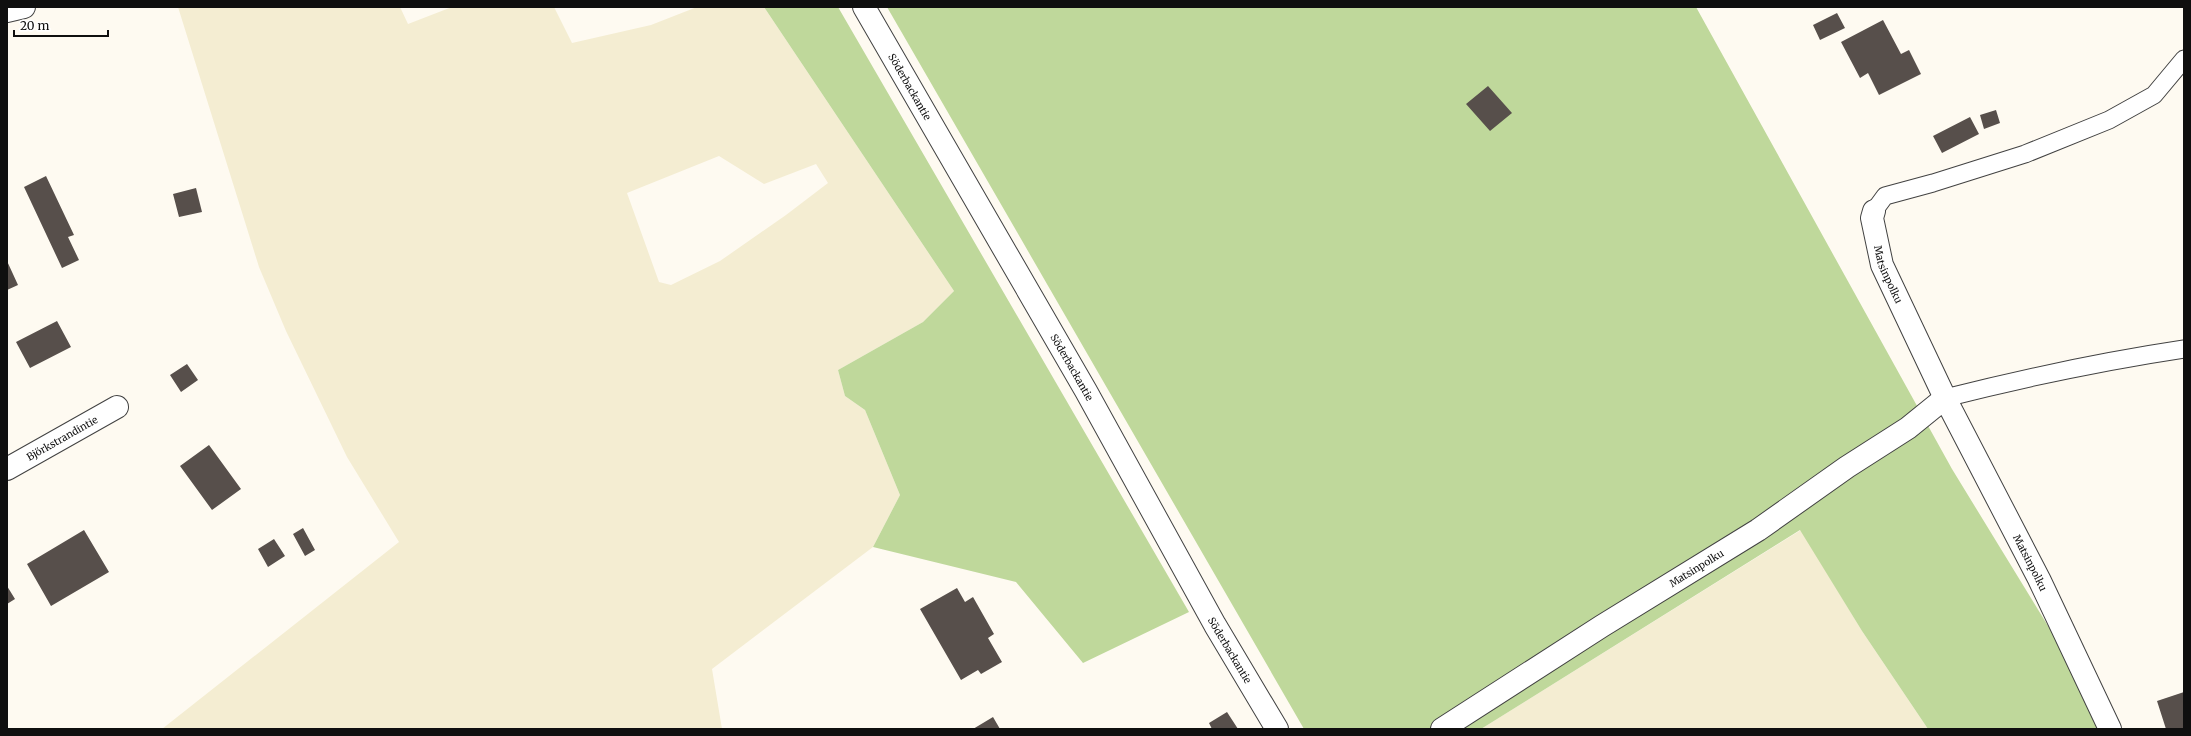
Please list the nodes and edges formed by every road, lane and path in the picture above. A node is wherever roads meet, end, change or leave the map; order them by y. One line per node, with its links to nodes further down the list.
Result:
1 (24, 7): 3 (street)
2 (864, 7): 10 (street, Söderbackantie)
3 (7, 11)
4 (2184, 59): 5 (lane)
5 (1874, 211): 7 (street, Matsinpolku)
6 (2184, 349): 7 (lane)
7 (1945, 398): 11 (street, Matsinpolku); 12 (street, Matsinpolku)
8 (117, 407): 9 (street, Björkstrandintie)
9 (7, 469)
10 (1277, 729)
11 (1442, 729)
12 (2110, 729)

